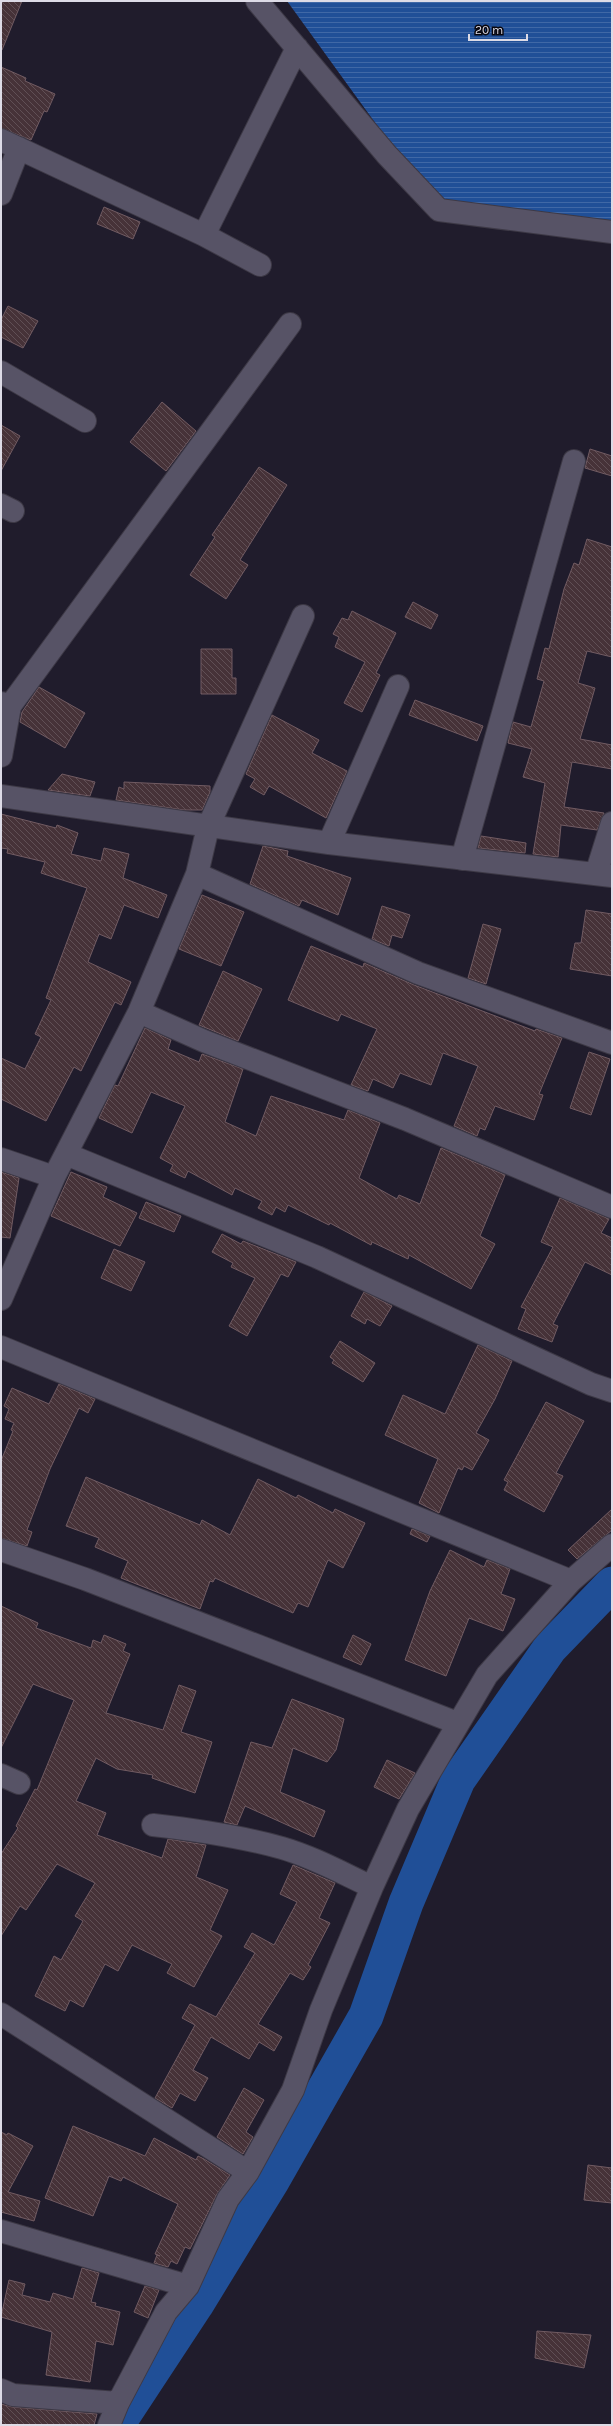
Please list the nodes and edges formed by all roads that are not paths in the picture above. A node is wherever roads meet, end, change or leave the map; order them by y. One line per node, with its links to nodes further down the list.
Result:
1 (257, 1): 2 (street)
2 (297, 48): 5 (street); 6 (street)
3 (10, 144): 4 (street); 6 (street)
4 (1, 194)
5 (612, 232)
6 (204, 235): 7 (street)
7 (260, 265)
8 (290, 324): 14 (street)
9 (1, 372): 10 (street)
10 (85, 421)
11 (574, 461): 20 (street)
12 (303, 616): 18 (street)
13 (398, 686): 19 (street)
14 (5, 704): 15 (street)
15 (1, 756)
16 (1, 796): 18 (street)
17 (612, 823): 22 (street)
18 (208, 827): 19 (street); 21 (street)
19 (329, 843): 20 (street)
20 (462, 859): 22 (street)
21 (196, 874): 23 (street); 24 (street)
22 (604, 875)
23 (139, 1012): 25 (street); 28 (street)
24 (612, 1043)
25 (66, 1154): 27 (street); 31 (street)
26 (1, 1159): 27 (street)
27 (54, 1177): 29 (street)
28 (612, 1207)
29 (1, 1299)
30 (1, 1348): 34 (street)
31 (612, 1391)
32 (612, 1545): 34 (street)
33 (1, 1550): 35 (street)
34 (572, 1581): 35 (street)
35 (457, 1723): 37 (street)
36 (153, 1825): 37 (street)
37 (372, 1887): 39 (street)
38 (1, 2014): 39 (street)
39 (248, 2172): 41 (street)
40 (1, 2231): 41 (street)
41 (188, 2286): 43 (street)
42 (1, 2390): 43 (street)
43 (118, 2403): 44 (street)
44 (109, 2425)

